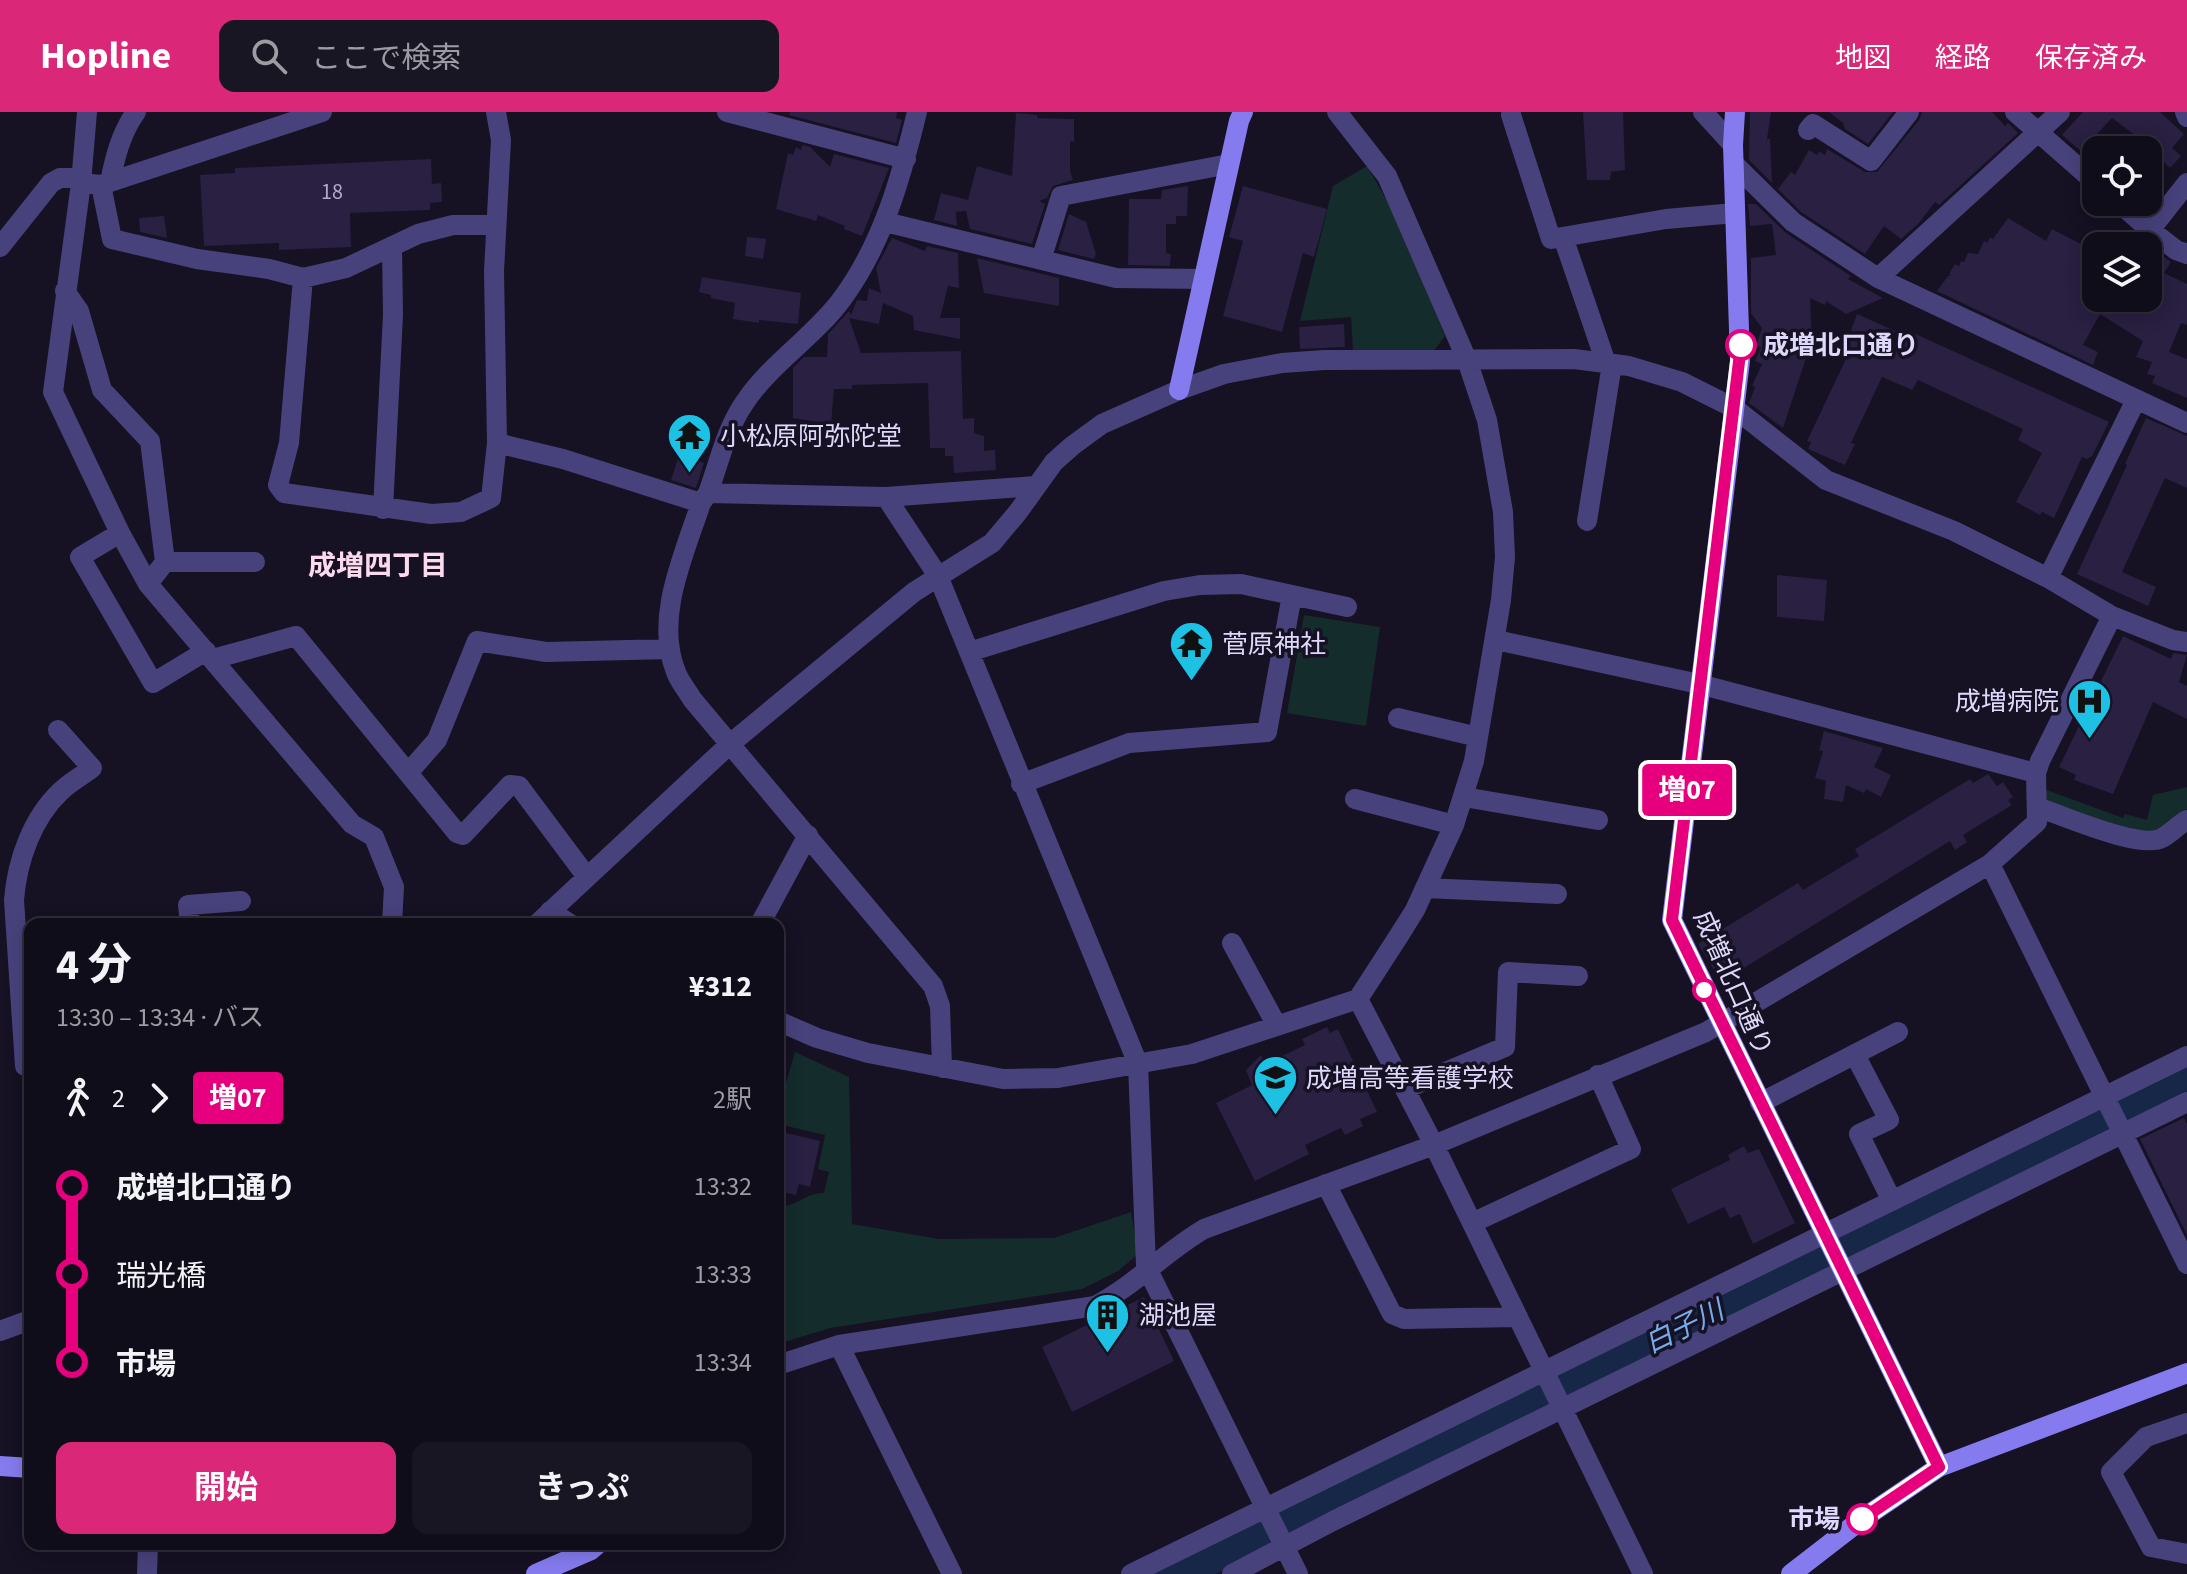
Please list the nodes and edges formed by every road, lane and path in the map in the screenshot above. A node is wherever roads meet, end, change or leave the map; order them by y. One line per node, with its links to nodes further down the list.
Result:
1 (87, 112): 21 (street)
2 (136, 112): 21 (street)
3 (322, 112): 21 (street)
4 (496, 112): 26 (street)
5 (727, 112): 18 (street)
6 (917, 112): 18 (street)
7 (1243, 112): 19 (street)
8 (1337, 112): 37 (street)
9 (1703, 112): 17 (street)
10 (1735, 112): 17 (street, 成増北口通り)
11 (1909, 112): 15 (street)
12 (2015, 112): 16 (street)
13 (2060, 112): 16 (street)
14 (1511, 115): 28 (street)
15 (1808, 130)
16 (2038, 132): 20 (street); 34 (street)
17 (1733, 154): 23 (street, 成増北口通り); 34 (street)
18 (906, 159): 25 (street)
19 (1229, 164): 32 (street); 35 (street)
20 (2082, 171)
21 (98, 183): 29 (street); 33 (street); 36 (street)
22 (2187, 183): 27 (street)
23 (1735, 213): 28 (street); 41 (street, 成増北口通り)
24 (2134, 216): 27 (street)
25 (885, 222): 32 (street); 46 (street)
26 (496, 225): 30 (street); 43 (street)
27 (2150, 230): 31 (street)
28 (1563, 237): 38 (street)
29 (0, 247)
30 (392, 247): 33 (street); 47 (street)
31 (2187, 254)
32 (1041, 260): 35 (street)
33 (303, 278): 47 (street)
34 (1878, 278): 40 (street)
35 (1204, 279): 39 (street)
36 (65, 291): 49 (street); 50 (street)
37 (1467, 360): 38 (street); 39 (street); 58 (street)
38 (1609, 364): 41 (street); 48 (street)
39 (1179, 390): 44 (street)
40 (2136, 400): 42 (street); 53 (street)
41 (1734, 408): 53 (street); 63 (street, 成増北口通り)
42 (2187, 423)
43 (497, 443): 46 (street); 47 (street)
44 (1035, 486): 45 (street); 52 (street)
45 (886, 497): 46 (street); 52 (street)
46 (705, 498): 60 (street)
47 (383, 509)
48 (1587, 521)
49 (120, 533): 54 (street); 62 (street)
50 (165, 562): 51 (street); 54 (street)
51 (255, 562)
52 (938, 576): 61 (street); 67 (street)
53 (2048, 578): 57 (street)
54 (148, 584): 62 (street)
55 (1292, 595): 56 (street); 61 (street); 70 (street)
56 (1347, 607)
57 (2112, 616): 59 (street); 69 (street)
58 (1496, 640): 63 (street); 66 (street)
59 (2187, 642)
60 (670, 649): 67 (street); 68 (street)
61 (969, 652): 70 (street)
62 (209, 655): 68 (street); 84 (street)
63 (1699, 684): 69 (street); 92 (street, 成増北口通り)
64 (1398, 718): 66 (street)
65 (58, 730): 88 (street)
66 (1478, 737): 71 (street)
67 (730, 744): 77 (street); 79 (street)
68 (408, 773): 79 (street)
69 (2036, 773): 73 (street)
70 (1021, 784): 98 (street)
71 (1464, 797): 74 (street); 76 (street)
72 (1355, 799): 76 (street)
73 (2037, 807): 75 (street); 78 (street)
74 (1598, 820)
75 (2187, 820)
76 (1454, 825): 80 (street)
77 (808, 835): 86 (street); 99 (street)
78 (1990, 864): 92 (street); 102 (street)
79 (587, 877): 85 (street)
80 (1425, 888): 81 (street); 91 (street)
81 (1557, 894)
82 (241, 901): 83 (street)
83 (189, 918)
84 (392, 918)
85 (543, 918)
86 (763, 918)
87 (1232, 943): 94 (street)
88 (24, 975): 90 (street)
89 (1578, 976): 101 (street)
90 (0, 985)
91 (1358, 999): 94 (street); 101 (street)
92 (1720, 1023): 100 (street); 104 (street, 成増北口通り)
93 (784, 1024): 99 (street)
94 (1277, 1026): 98 (street)
95 (1898, 1032): 96 (street)
96 (1855, 1055): 104 (street); 108 (street)
97 (2187, 1056): 102 (street)
98 (1138, 1064): 99 (street); 112 (street)
99 (942, 1068)
100 (1598, 1075): 106 (street); 109 (street)
101 (1405, 1089): 106 (street)
102 (2105, 1099): 105 (street); 108 (street)
103 (2187, 1102): 105 (street)
104 (1760, 1103): 110 (street, 成増北口通り)
105 (2121, 1130): 111 (street); 113 (street)
106 (1434, 1145): 107 (street); 109 (street)
107 (1326, 1184): 112 (street); 114 (street)
108 (1892, 1201): 110 (street)
109 (1472, 1223): 114 (street)
110 (1826, 1236): 113 (street, 成増北口通り); 119 (street)
111 (2187, 1264)
112 (1148, 1269): 117 (street); 126 (street)
113 (1841, 1269): 121 (street); 124 (street, 成増北口通り)
114 (1518, 1317): 119 (street)
115 (24, 1322): 116 (street)
116 (0, 1331)
117 (839, 1345): 118 (street); 133 (street)
118 (784, 1363)
119 (1545, 1372): 121 (street); 126 (street)
120 (2187, 1373): 124 (street)
121 (1562, 1407): 127 (street); 137 (street)
122 (2187, 1423): 130 (street)
123 (0, 1466): 125 (street)
124 (1939, 1467): 138 (street)
125 (24, 1468)
126 (1266, 1508): 127 (street); 134 (street)
127 (1284, 1546): 135 (street); 136 (street)
128 (148, 1550): 131 (street)
129 (586, 1550): 132 (street)
130 (2187, 1554)
131 (147, 1574)
132 (536, 1574)
133 (952, 1574)
134 (1131, 1574)
135 (1232, 1574)
136 (1298, 1574)
137 (1643, 1574)
138 (1791, 1574)

